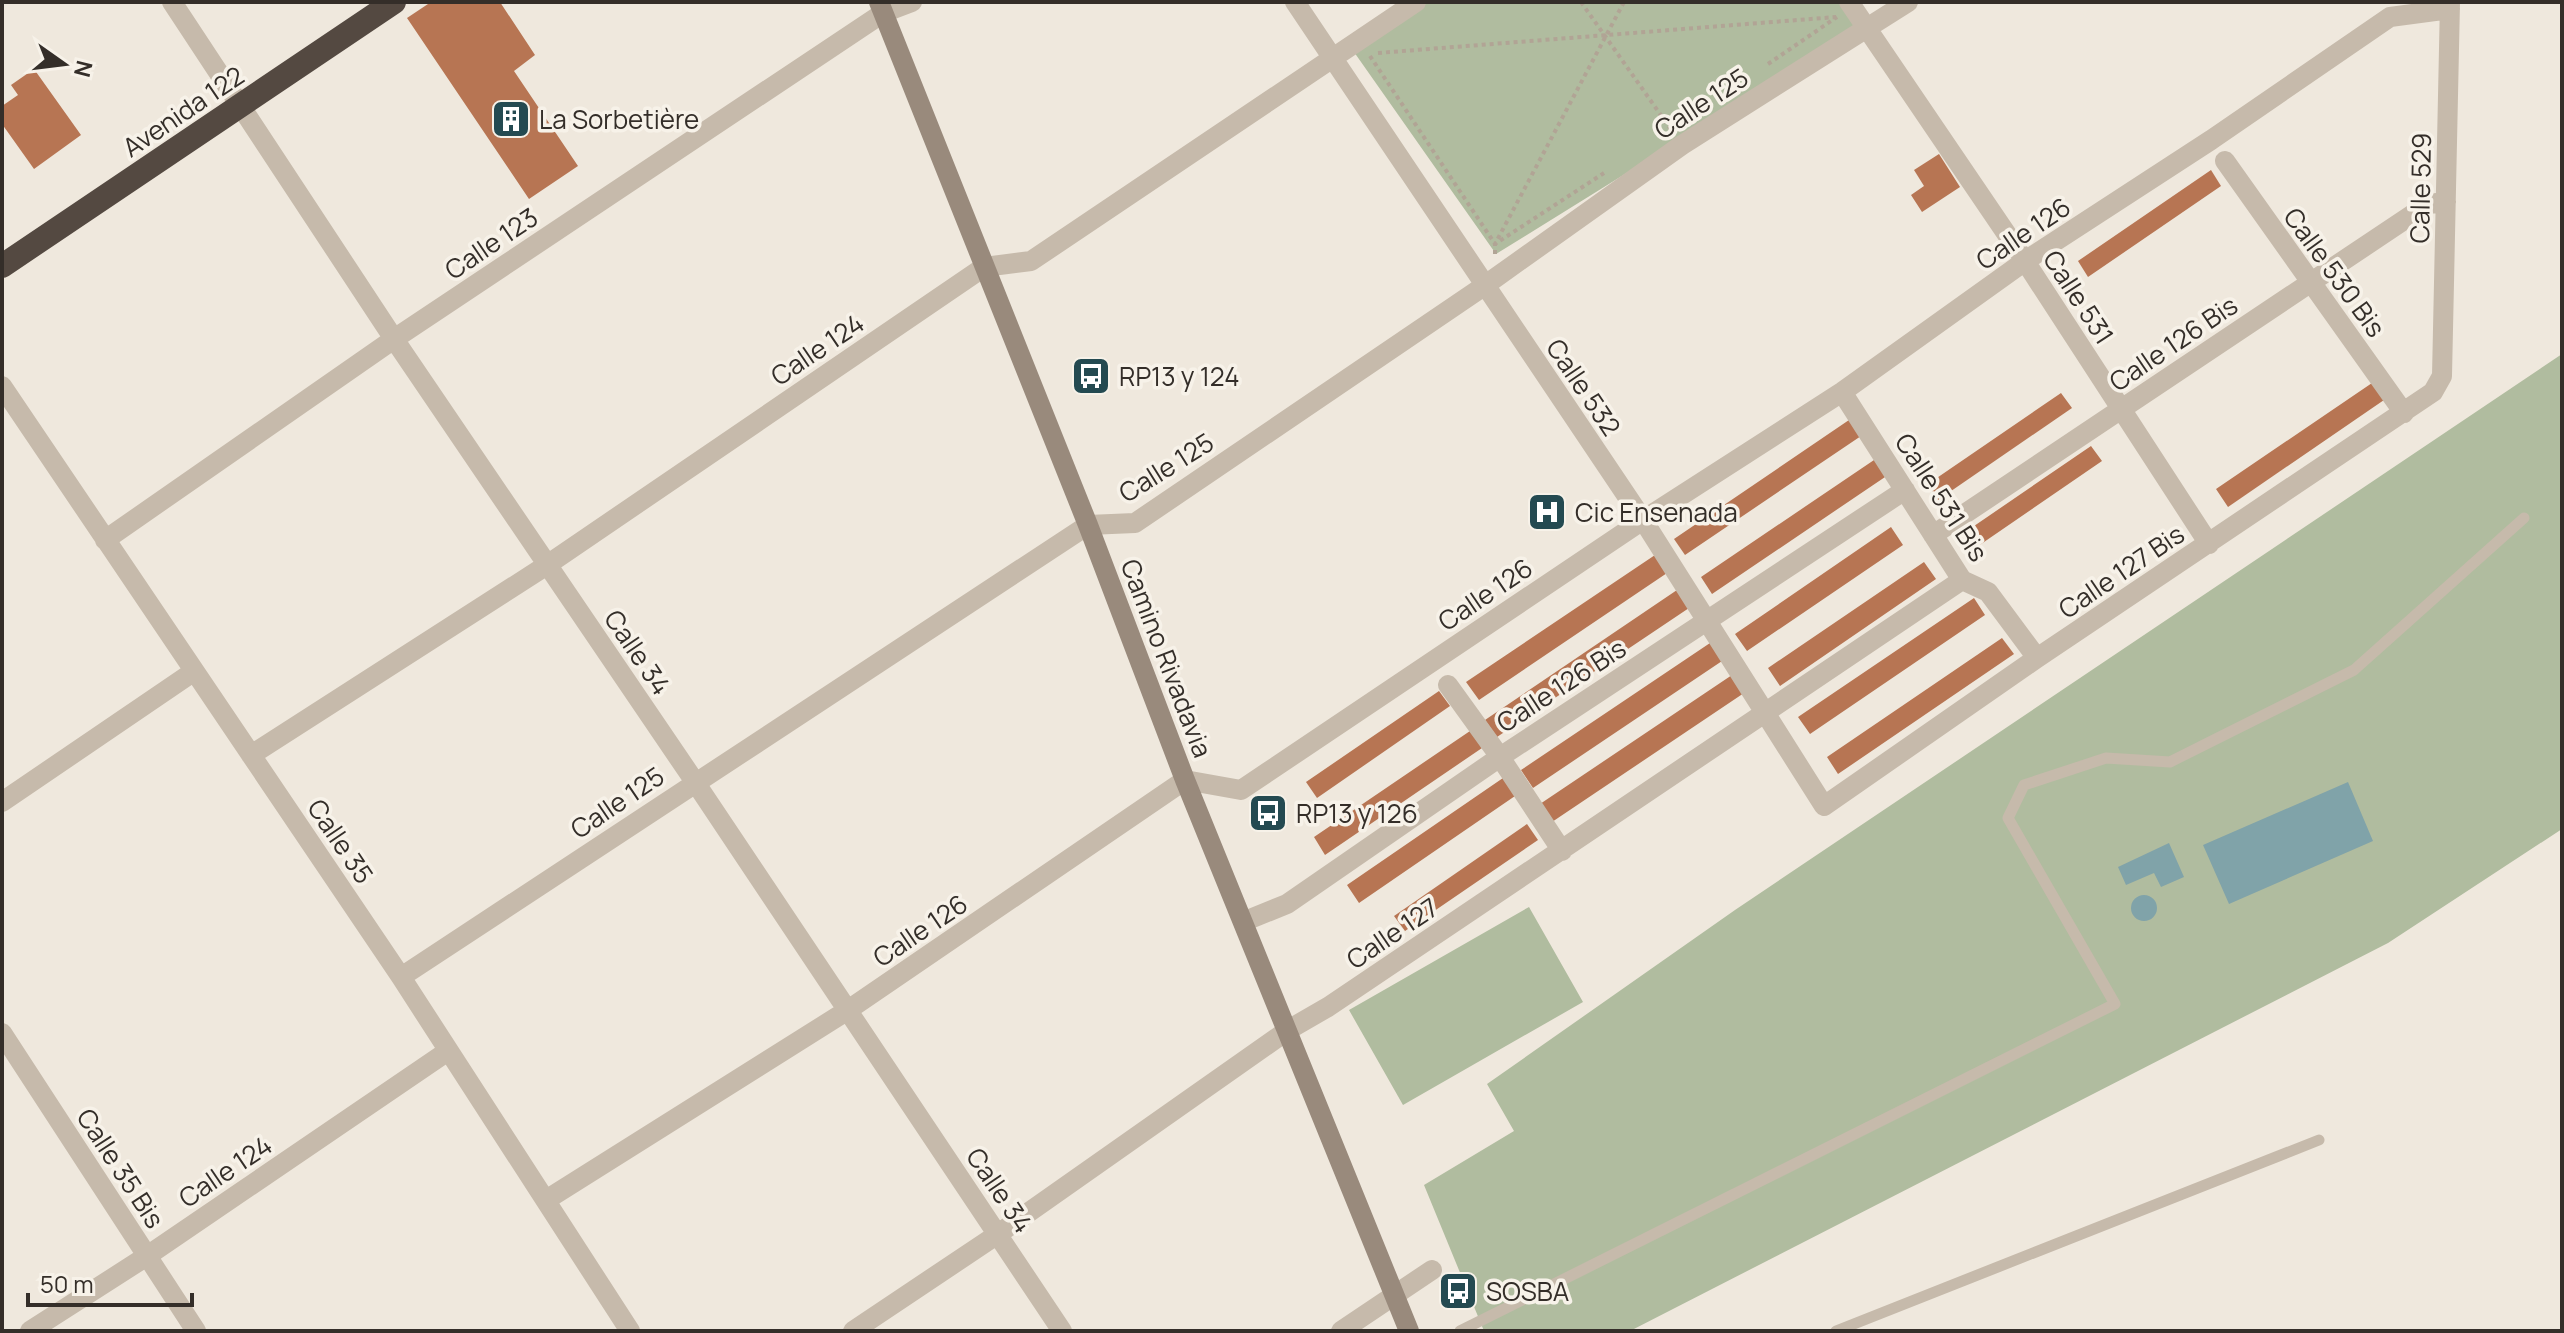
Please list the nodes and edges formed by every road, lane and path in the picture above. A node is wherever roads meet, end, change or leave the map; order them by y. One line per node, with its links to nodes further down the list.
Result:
1 (172, 2): 19 (street, Calle 34)
2 (394, 2): 19 (highway, Avenida 122)
3 (912, 2): 10 (street, Calle 123)
4 (1295, 2): 17 (street, Calle 532)
5 (1416, 2): 17 (street, Calle 124)
6 (1581, 2): 14 (path)
7 (1624, 2): 14 (path)
8 (1908, 2): 13 (street, Calle 125)
9 (2450, 6): 11 (street, Calle 126); 23 (street, Calle 529)
10 (881, 8): 27 (main road, Camino Rivadavia); 30 (street, Calle 123)
11 (2385, 9): 25 (street, Calle 126)
12 (1839, 10): 13 (street, Calle 531); 13 (path); 14 (path); 18 (path)
13 (1867, 29): 20 (street, Calle 125); 25 (street, Calle 531)
14 (1607, 36): 16 (path); 20 (path); 24 (path)
15 (1381, 45): 16 (path)
16 (1369, 54): 24 (path)
17 (1333, 59): 27 (street, Calle 124); 29 (street, Calle 532)
18 (1760, 69)
19 (241, 105): 26 (highway, Avenida 122); 30 (street, Calle 34)
20 (1682, 145): 29 (street, Calle 125)
21 (2225, 161): 28 (street, Calle 530 Bis)
22 (1608, 170): 24 (path)
23 (2446, 202): 28 (street, Calle 126 Bis); 31 (street, Calle 529)
24 (1495, 244): 29 (path)
25 (2025, 261): 33 (street, Calle 126); 34 (street, Calle 531)
26 (2, 266)
27 (984, 267): 39 (main road, Camino Rivadavia); 43 (street, Calle 124)
28 (2310, 283): 34 (street, Calle 126 Bis); 35 (street, Calle 530 Bis)
29 (1484, 286): 38 (street, Calle 532); 39 (street, Calle 125)
30 (394, 339): 41 (street, Calle 123); 43 (street, Calle 34)
31 (2442, 376): 35 (street, Calle 127 Bis)
32 (2, 386): 41 (street, Calle 35)
33 (1842, 392): 36 (street, Calle 531 Bis); 38 (street, Calle 126)
34 (2121, 409): 40 (street, Calle 126 Bis); 42 (street, Calle 531)
35 (2404, 413): 42 (street, Calle 127 Bis)
36 (1905, 490): 40 (street, Calle 531 Bis); 45 (street, Calle 126 Bis)
37 (2524, 518): 76 (lane)
38 (1643, 520): 45 (street, Calle 532); 52 (street, Calle 126)
39 (1088, 525): 52 (main road, Camino Rivadavia); 53 (street, Calle 125)
40 (1933, 535): 44 (street, Calle 531 Bis)
41 (105, 540): 47 (street, Calle 35)
42 (2209, 544): 46 (street, Calle 127 Bis)
43 (547, 565): 50 (street, Calle 124); 53 (street, Calle 34)
44 (1962, 580): 46 (street, Calle 531 Bis); 49 (street, Calle 127)
45 (1706, 621): 49 (street, Calle 532); 51 (street, Calle 126 Bis)
46 (2037, 658): 55 (street, Calle 127 Bis)
47 (193, 672): 50 (street, Calle 35); 54 (street)
48 (1448, 685): 51 (street)
49 (1766, 712): 55 (street, Calle 532); 56 (street, Calle 127)
50 (251, 755): 58 (street, Calle 35)
51 (1500, 757): 56 (street); 57 (street, Calle 126 Bis)
52 (1185, 780): 57 (main road, Camino Rivadavia); 59 (street, Calle 126)
53 (695, 782): 58 (street, Calle 125); 59 (street, Calle 34)
54 (2, 802)
55 (1824, 806)
56 (1562, 851): 60 (street, Calle 127)
57 (1245, 921): 60 (main road, Camino Rivadavia)
58 (401, 977): 62 (street, Calle 35)
59 (848, 1010): 64 (street, Calle 126); 65 (street, Calle 34)
60 (1288, 1030): 65 (street, Calle 127); 68 (main road, Camino Rivadavia)
61 (2, 1033): 66 (street, Calle 35 Bis)
62 (448, 1051): 64 (street, Calle 35); 66 (street, Calle 124)
63 (2319, 1140): 77 (lane)
64 (546, 1200): 71 (street, Calle 35)
65 (998, 1234): 72 (street, Calle 127); 73 (street, Calle 34)
66 (147, 1256): 69 (street, Calle 124); 70 (street, Calle 35 Bis)
67 (1432, 1270): 68 (street)
68 (1395, 1295): 74 (street); 75 (main road, Camino Rivadavia)
69 (30, 1331)
70 (196, 1331)
71 (630, 1331)
72 (853, 1331)
73 (1062, 1331)
74 (1341, 1331)
75 (1409, 1331)
76 (1460, 1331)
77 (1836, 1331)

